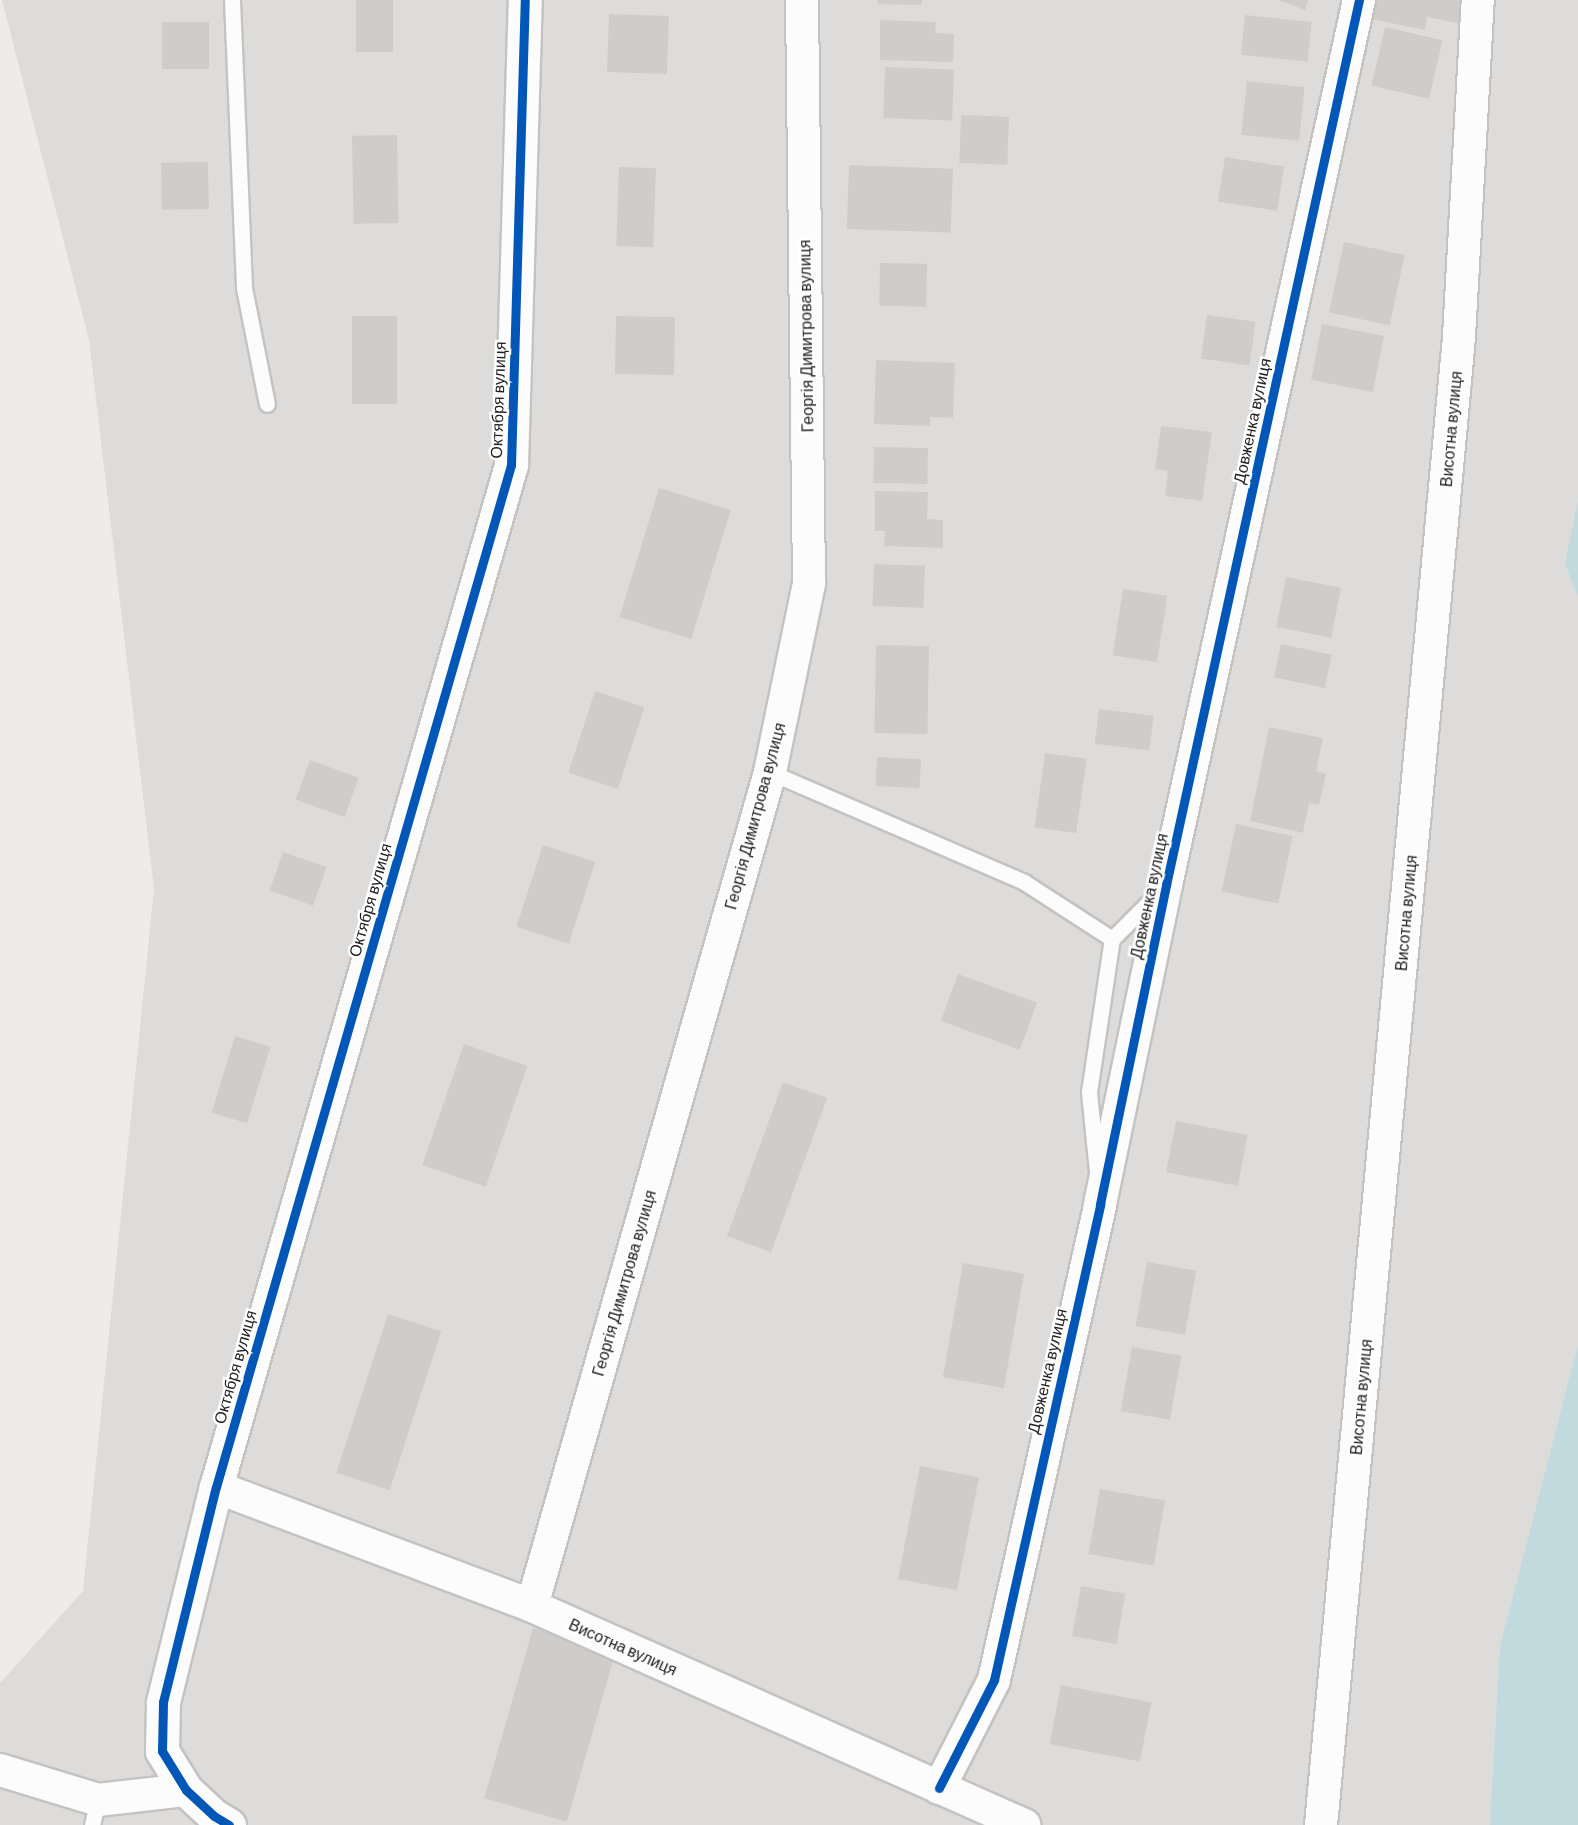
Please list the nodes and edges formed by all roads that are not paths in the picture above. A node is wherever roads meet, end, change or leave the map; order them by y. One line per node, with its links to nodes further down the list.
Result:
1 (232, 0): 6 (lane)
2 (525, 0): 11 (street, Октября вулиця)
3 (802, 0): 7 (street, Георгія Димитрова вулиця)
4 (1359, 0): 8 (street, Довженка вулиця)
5 (1478, 0): 19 (street, Висотна вулиця)
6 (267, 405)
7 (770, 772): 9 (lane); 12 (street, Георгія Димитрова вулиця)
8 (1166, 885): 9 (lane); 10 (street, Довженка вулиця)
9 (1112, 939): 10 (lane)
10 (1100, 1204): 14 (street, Довженка вулиця)
11 (216, 1487): 12 (street, Висотна вулиця); 15 (street, Октября вулиця)
12 (532, 1606): 14 (street, Висотна вулиця)
13 (0, 1770): 16 (street)
14 (939, 1788): 17 (street, Висотна вулиця)
15 (186, 1790): 16 (street); 18 (street)
16 (95, 1813)
17 (1019, 1824)
18 (229, 1825)
19 (1321, 1825)

